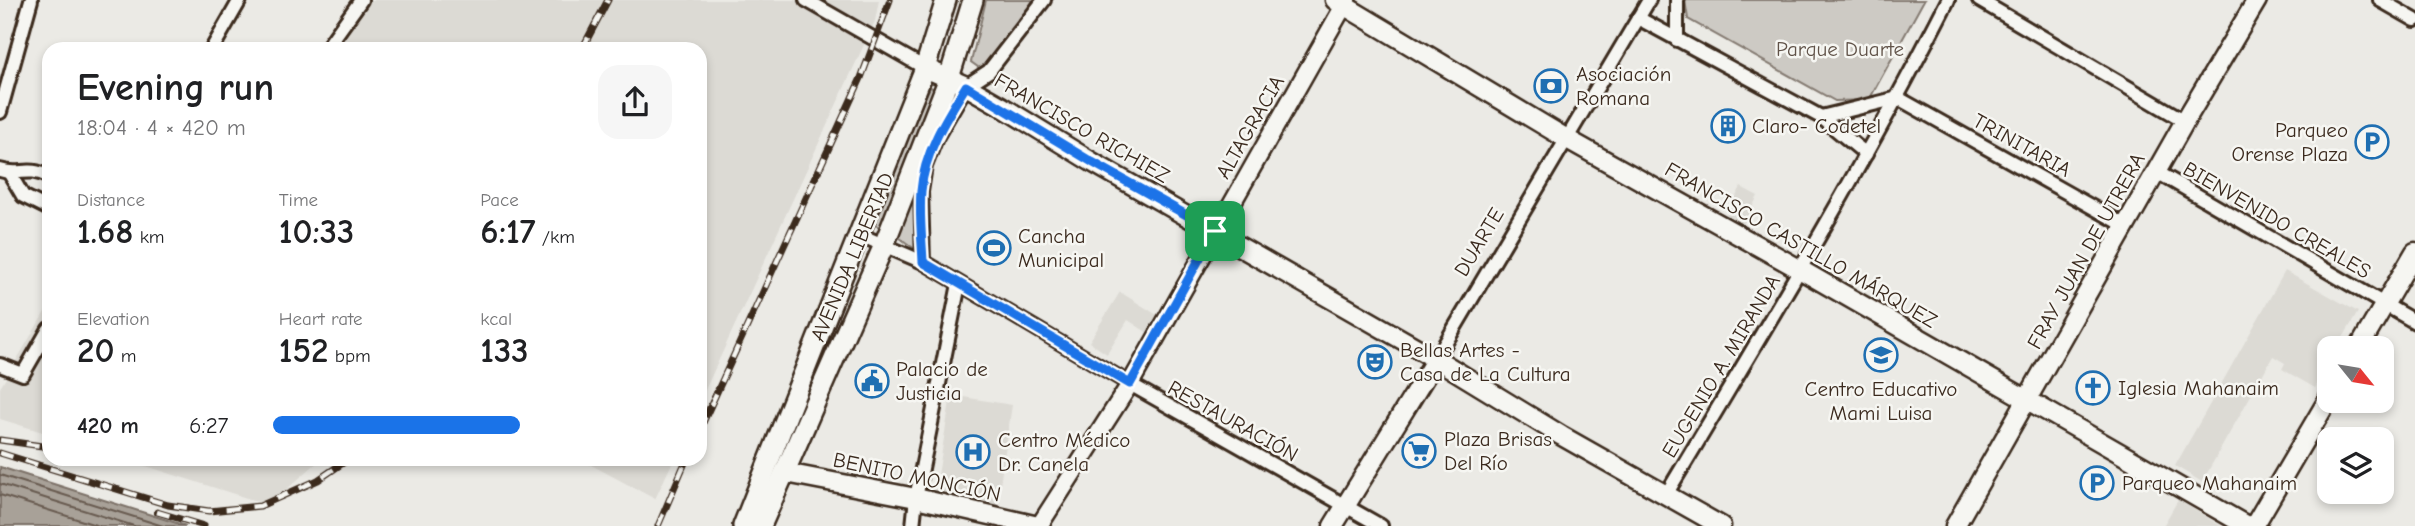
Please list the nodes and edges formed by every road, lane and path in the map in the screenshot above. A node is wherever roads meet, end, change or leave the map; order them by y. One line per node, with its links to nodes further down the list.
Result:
1 (31, 0): 23 (street)
2 (240, 0): 18 (street)
3 (361, 0): 19 (street)
4 (806, 0): 20 (street)
5 (946, 0): 20 (main road, AVENIDA LIBERTAD)
6 (974, 0): 21 (main road, AVENIDA LIBERTAD)
7 (1044, 0): 21 (street)
8 (1649, 0): 15 (street, DUARTE)
9 (1677, 0): 17 (street)
10 (1948, 0): 22 (street, EUGENIO A. MIRANDA)
11 (1979, 0): 25 (street)
12 (2257, 0): 25 (main road, FRAY JUAN DE UTRERA)
13 (2380, 0): 16 (street)
14 (1342, 2): 26 (main road, FRANCISCO CASTILLO MÁRQUEZ); 33 (street, ALTAGRACIA)
15 (1638, 18): 17 (street); 26 (street, DUARTE)
16 (2415, 20)
17 (1677, 40): 24 (street)
18 (216, 42)
19 (331, 42)
20 (925, 68): 21 (main road, FRANCISCO RICHIEZ); 34 (main road, AVENIDA LIBERTAD)
21 (958, 82): 33 (main road, FRANCISCO RICHIEZ); 35 (main road, AVENIDA LIBERTAD); 37 (street)
22 (1898, 98): 24 (street); 27 (street, EUGENIO A. MIRANDA); 32 (street, TRINITARIA)
23 (0, 112)
24 (1821, 117): 27 (street)
25 (2185, 121): 29 (main road, FRAY JUAN DE UTRERA)
26 (1567, 139): 38 (main road, FRANCISCO CASTILLO MÁRQUEZ); 44 (street, DUARTE)
27 (1866, 153): 38 (street, EUGENIO A. MIRANDA)
28 (5, 172): 30 (street); 31 (street)
29 (2157, 172): 32 (main road, FRAY JUAN DE UTRERA); 40 (street, BIENVENIDO CREALES)
30 (42, 173)
31 (42, 206)
32 (2126, 226): 47 (main road, FRAY JUAN DE UTRERA)
33 (1215, 231): 44 (main road, FRANCISCO RICHIEZ); 46 (street, ALTAGRACIA)
34 (860, 235): 35 (street, RESTAURACIÓN); 53 (main road, AVENIDA LIBERTAD)
35 (884, 245): 37 (street, RESTAURACIÓN); 49 (main road, AVENIDA LIBERTAD)
36 (2415, 252): 40 (main road)
37 (923, 262): 39 (street, RESTAURACIÓN)
38 (1801, 270): 47 (main road, FRANCISCO CASTILLO MÁRQUEZ); 50 (street, EUGENIO A. MIRANDA)
39 (959, 284): 46 (street, RESTAURACIÓN); 51 (street)
40 (2384, 305): 41 (street, BIENVENIDO CREALES); 42 (main road)
41 (2415, 323)
42 (2365, 336)
43 (42, 341): 45 (street)
44 (1436, 359): 50 (main road, FRANCISCO RICHIEZ); 52 (main road, DUARTE)
45 (0, 365)
46 (1130, 384): 52 (street, RESTAURACIÓN); 56 (street, ALTAGRACIA)
47 (2027, 401): 60 (main road, FRAY JUAN DE UTRERA); 61 (main road, FRANCISCO CASTILLO MÁRQUEZ)
48 (2320, 413): 62 (main road)
49 (786, 473): 51 (main road, BENITO MONCIÓN); 54 (main road, AVENIDA LIBERTAD)
50 (1667, 494): 59 (main road, FRANCISCO RICHIEZ)
51 (916, 498): 55 (street); 56 (main road, BENITO MONCIÓN)
52 (1346, 507): 57 (main road, DUARTE); 58 (street, RESTAURACIÓN)
53 (744, 526)
54 (761, 526)
55 (913, 526)
56 (1039, 526)
57 (1334, 526)
58 (1381, 526)
59 (1721, 526)
60 (1955, 526)
61 (2247, 526)
62 (2254, 526)

